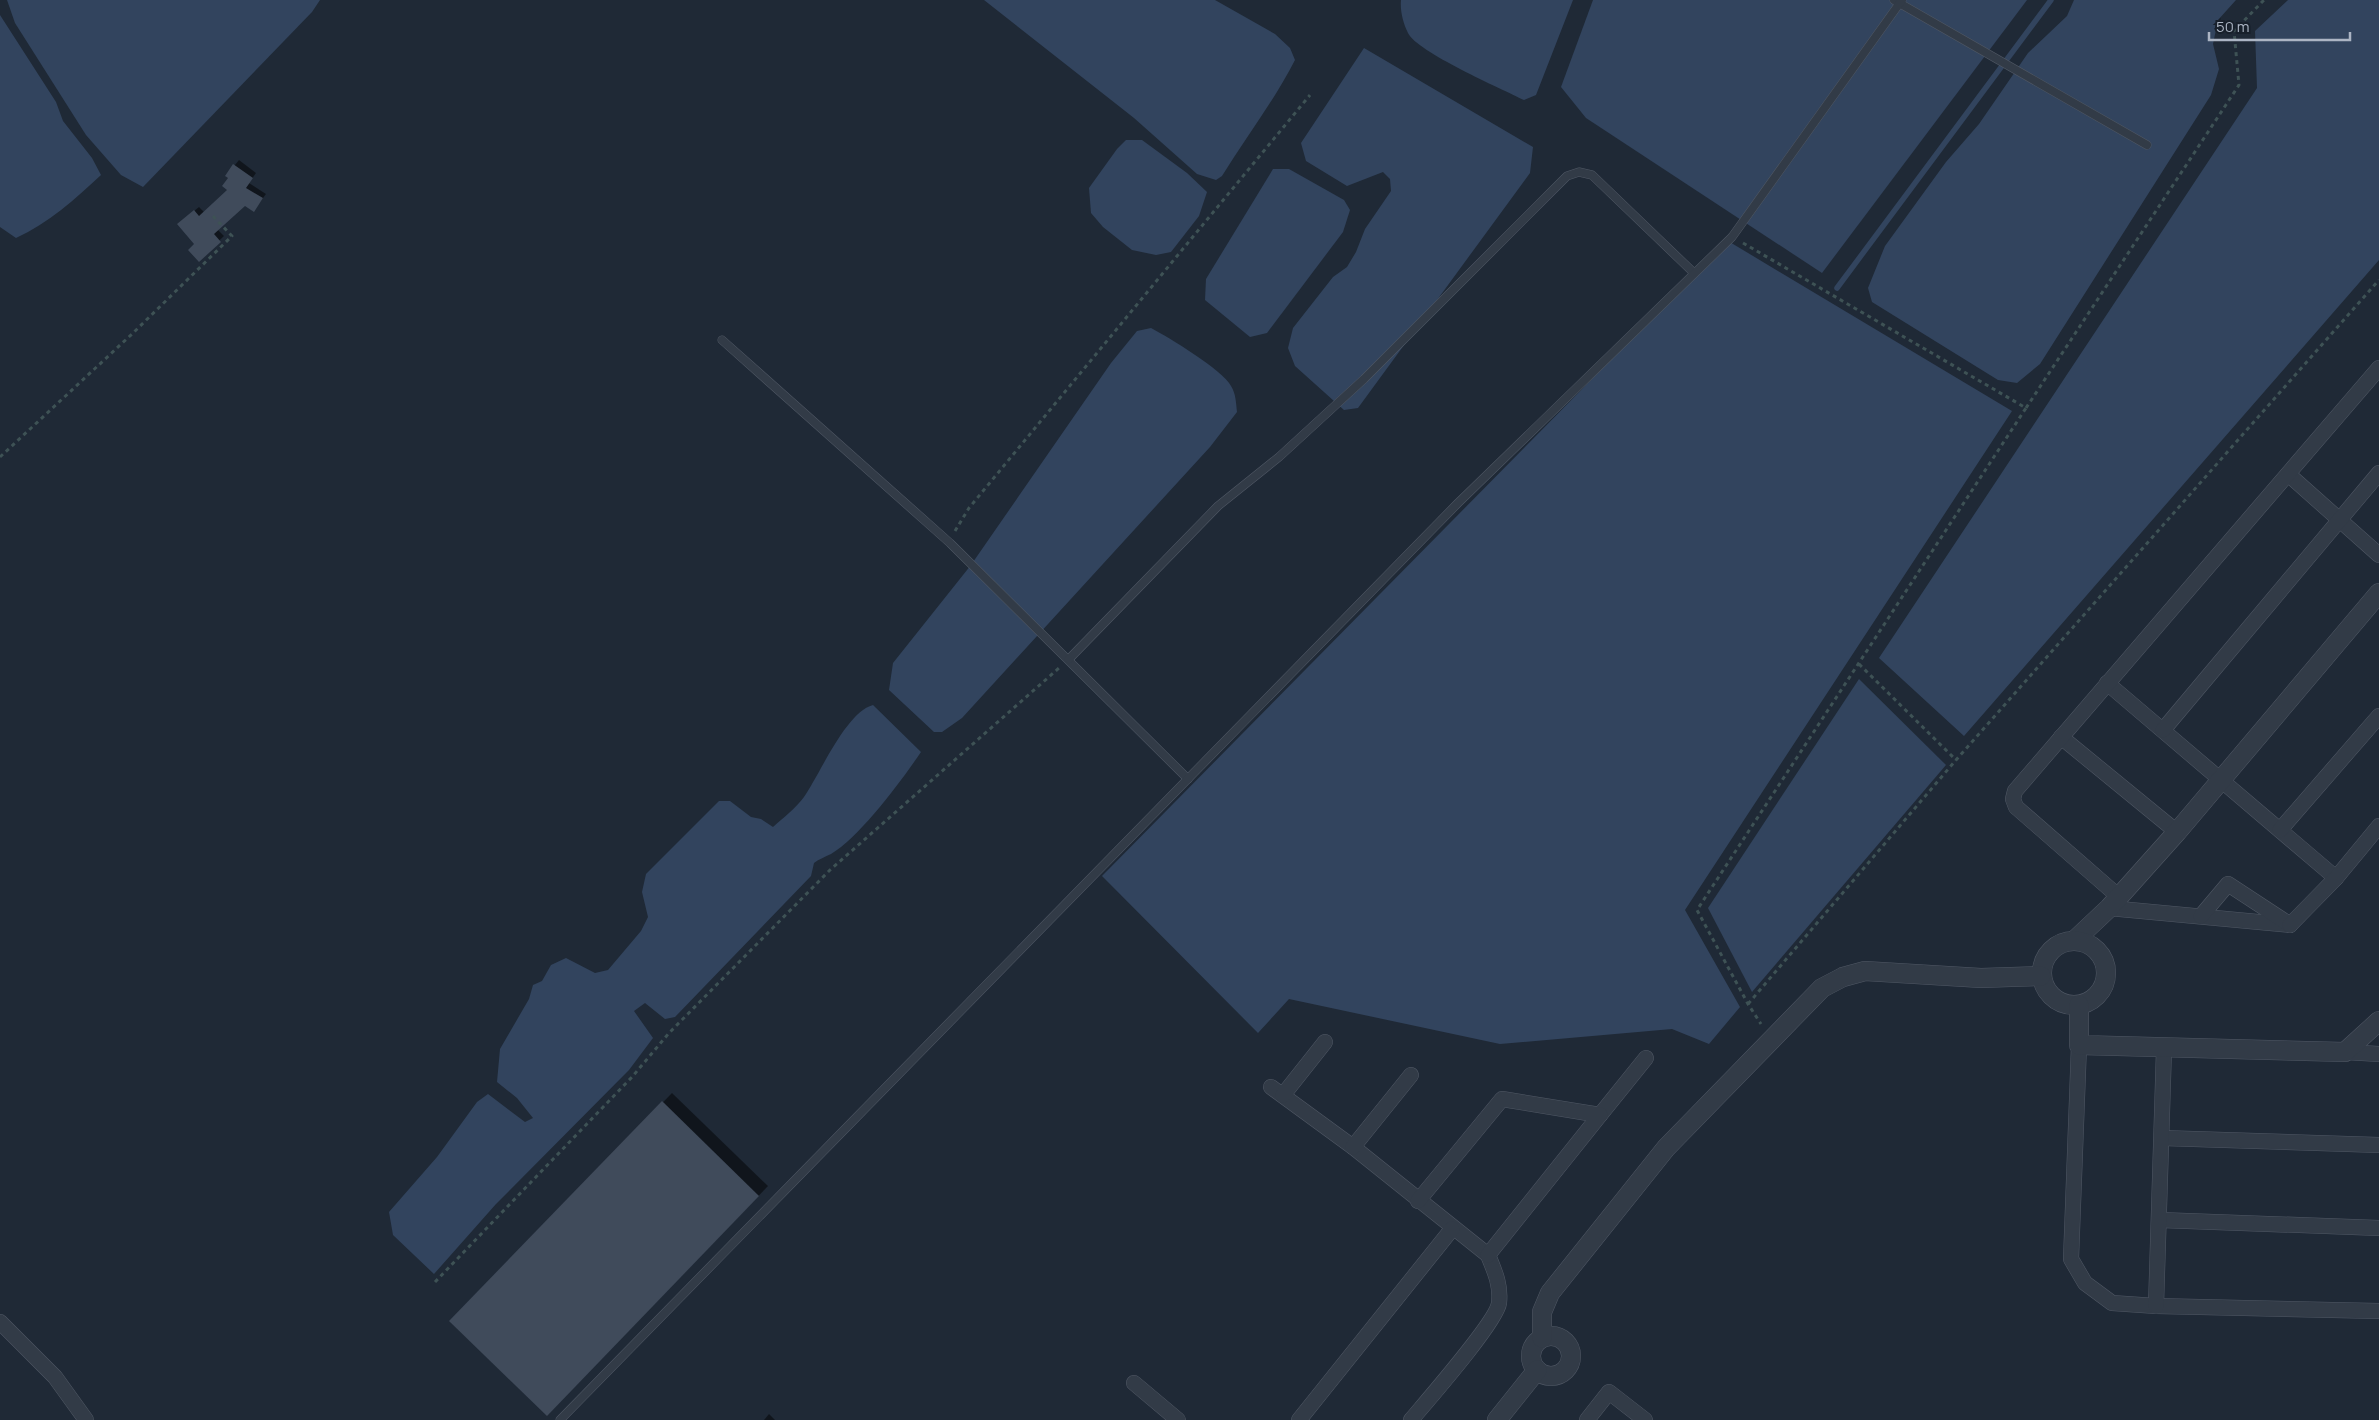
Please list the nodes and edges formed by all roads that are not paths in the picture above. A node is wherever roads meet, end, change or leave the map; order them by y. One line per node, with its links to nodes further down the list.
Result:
1 (1899, 1): 2 (lane); 3 (lane)
2 (2147, 145)
3 (1694, 274): 11 (lane); 16 (lane)
4 (722, 340): 11 (lane)
5 (2379, 368): 7 (street)
6 (2379, 473): 8 (street)
7 (2288, 474): 8 (street); 12 (street)
8 (2339, 520): 9 (street); 14 (street)
9 (2379, 555)
10 (2379, 593): 17 (street)
11 (1068, 659): 16 (lane)
12 (2107, 683): 14 (street); 15 (street)
13 (2379, 716): 19 (street)
14 (2163, 730): 17 (street)
15 (2061, 737): 20 (street); 22 (street)
16 (1188, 779): 52 (lane)
17 (2221, 780): 19 (street); 20 (street)
18 (2379, 826): 21 (street)
19 (2280, 830): 21 (street)
20 (2177, 832): 22 (street)
21 (2336, 878): 24 (street)
22 (2114, 902): 23 (street); 25 (street)
23 (2201, 916): 24 (street); 24 (street)
24 (2290, 925)
25 (2076, 939): 26 (street); 27 (street)
26 (2041, 976): 27 (street); 48 (street)
27 (2078, 1005): 30 (street)
28 (2379, 1021): 32 (street)
29 (1324, 1042): 39 (street)
30 (2079, 1045): 31 (street); 45 (street)
31 (2164, 1049): 32 (street); 37 (street)
32 (2345, 1052): 33 (street)
33 (2379, 1054)
34 (1646, 1058): 36 (street)
35 (1411, 1075): 39 (street)
36 (1600, 1114): 40 (street); 44 (street)
37 (2162, 1138): 38 (street); 41 (street)
38 (2379, 1146)
39 (1353, 1147): 40 (street)
40 (1418, 1201): 43 (street)
41 (2160, 1220): 42 (street); 45 (street)
42 (2379, 1228)
43 (1452, 1229): 44 (street); 54 (street)
44 (1488, 1256): 55 (street)
45 (2156, 1306): 46 (street)
46 (2379, 1311)
47 (0, 1322): 51 (street)
48 (1542, 1338): 49 (street); 49 (street)
49 (1536, 1370): 56 (street)
50 (1134, 1383): 53 (street)
51 (86, 1420)
52 (560, 1420)
53 (1178, 1420)
54 (1298, 1420)
55 (1411, 1420)
56 (1497, 1420)
57 (1587, 1420): 58 (street)
58 (1645, 1420)

